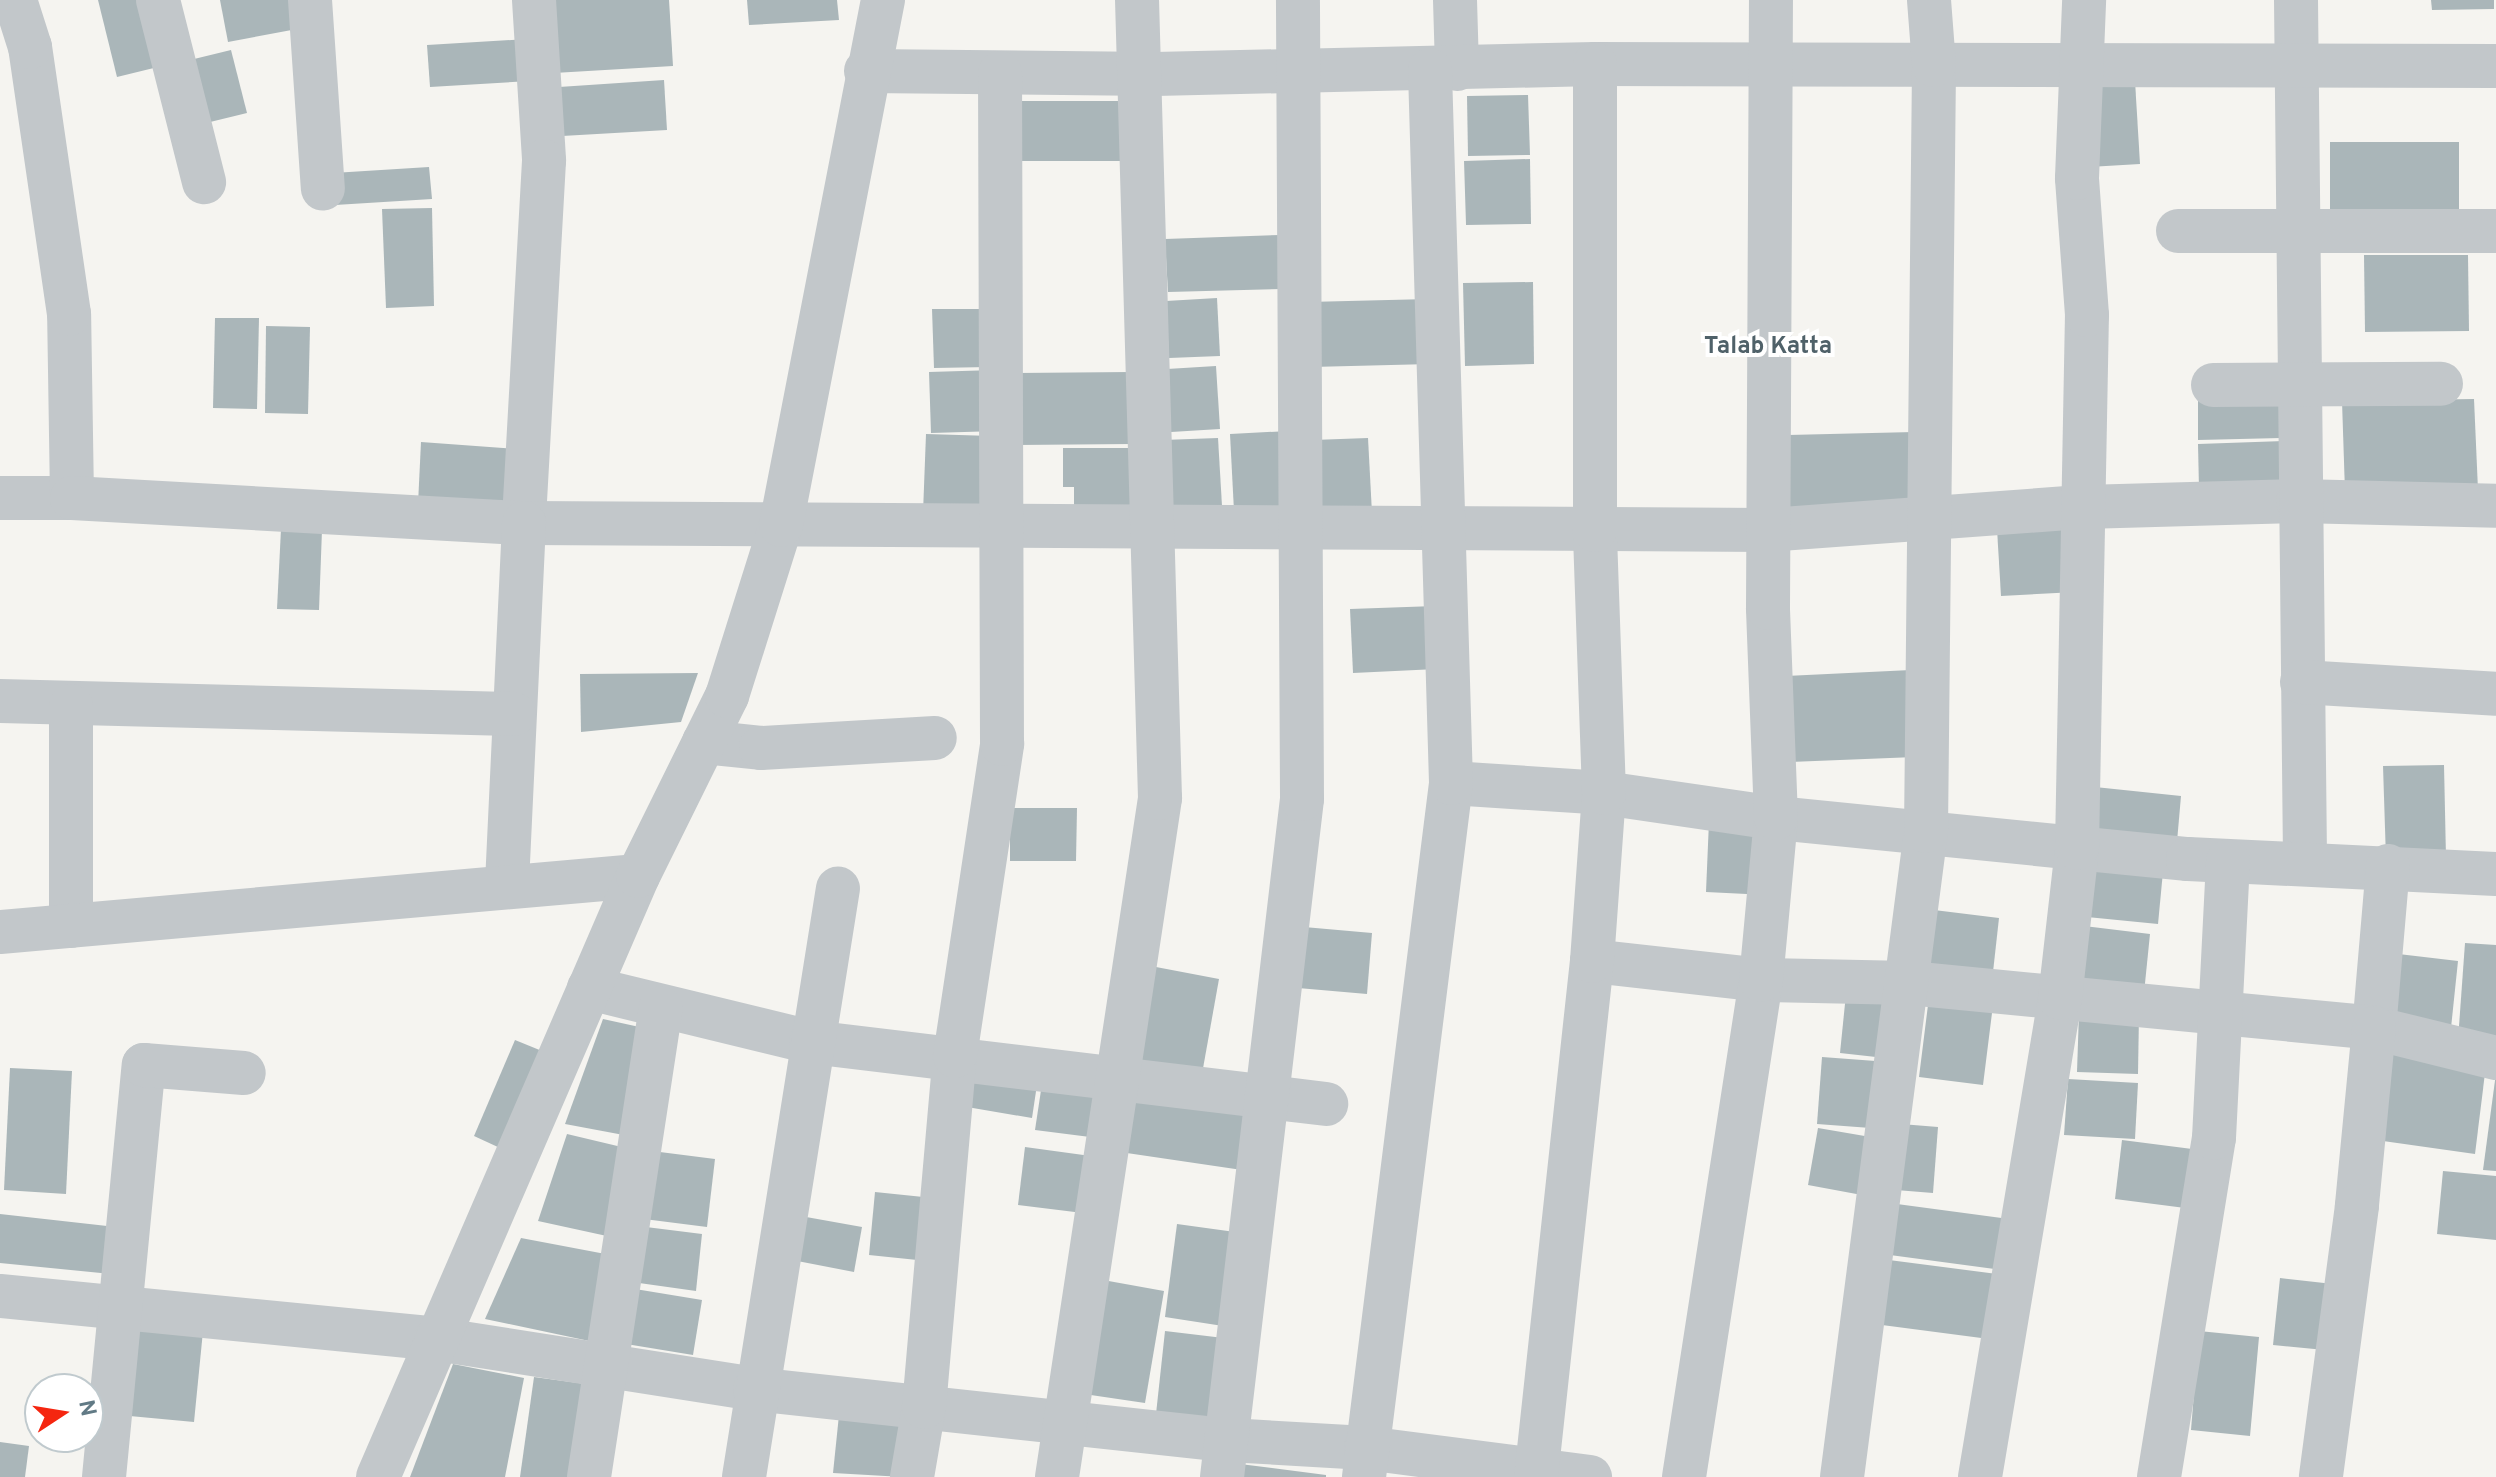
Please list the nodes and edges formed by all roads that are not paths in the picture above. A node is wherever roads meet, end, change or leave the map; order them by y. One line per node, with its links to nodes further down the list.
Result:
1 (15, 0): 33 (street)
2 (158, 0): 24 (street)
3 (310, 0): 25 (street)
4 (534, 0): 38 (street)
5 (883, 0): 20 (street)
6 (1137, 0): 23 (street)
7 (1298, 0): 21 (street)
8 (1455, 0): 18 (street)
9 (1771, 0): 14 (street)
10 (1929, 0): 15 (street)
11 (2084, 0): 16 (street)
12 (2296, 0): 19 (street)
13 (1595, 64): 14 (street); 18 (street); 44 (street)
14 (1771, 64): 15 (street); 45 (street)
15 (1934, 65): 16 (street); 37 (street)
16 (2080, 65): 19 (street); 36 (street)
17 (2496, 66): 19 (street)
18 (1443, 69): 21 (street); 43 (street)
19 (2298, 69): 27 (street)
20 (866, 71): 22 (street); 39 (street)
21 (1298, 72): 23 (street); 42 (street)
22 (1000, 73): 23 (street); 40 (street)
23 (1139, 73): 41 (street)
24 (204, 182)
25 (323, 189)
26 (2178, 231): 27 (street)
27 (2296, 231): 28 (street); 29 (street)
28 (2496, 231)
29 (2298, 384): 30 (street); 31 (street); 34 (street)
30 (2441, 384)
31 (2213, 385)
32 (0, 498): 33 (street)
33 (72, 498): 38 (street)
34 (2298, 501): 35 (street); 36 (street); 46 (street)
35 (2496, 506)
36 (2084, 507): 37 (street); 57 (street)
37 (1927, 517): 45 (street); 56 (street)
38 (524, 523): 39 (street); 50 (street)
39 (781, 525): 40 (street); 52 (street)
40 (1004, 527): 41 (street); 76 (street)
41 (1149, 527): 42 (street); 79 (street)
42 (1300, 528): 43 (street); 80 (street)
43 (1445, 529): 44 (street); 53 (street)
44 (1595, 530): 45 (street); 54 (street)
45 (1768, 530): 55 (street)
46 (2302, 682): 47 (street); 59 (street)
47 (2496, 694)
48 (0, 701): 49 (street)
49 (71, 706): 50 (street); 65 (street)
50 (514, 714): 63 (street)
51 (935, 738): 52 (street)
52 (704, 742): 62 (street)
53 (1451, 783): 54 (street); 90 (street)
54 (1604, 793): 55 (street); 67 (street)
55 (1776, 818): 56 (street); 68 (street)
56 (1926, 831): 57 (street); 69 (street)
57 (2077, 848): 58 (street); 71 (street)
58 (2228, 861): 59 (street); 73 (street)
59 (2305, 861): 60 (street)
60 (2388, 866): 61 (street); 74 (street)
61 (2496, 874)
62 (638, 876): 63 (street); 70 (street)
63 (507, 887): 65 (street)
64 (838, 888): 75 (street)
65 (71, 926): 66 (street)
66 (0, 932)
67 (1592, 961): 68 (street); 91 (street)
68 (1761, 980): 69 (street); 99 (street)
69 (1909, 983): 71 (street); 100 (street)
70 (589, 988): 72 (street); 84 (street)
71 (2060, 998): 73 (street); 101 (street)
72 (661, 1008): 75 (street); 85 (street)
73 (2221, 1013): 74 (street); 102 (street)
74 (2374, 1028): 77 (street); 103 (street)
75 (811, 1042): 76 (street); 86 (street)
76 (955, 1056): 79 (street); 87 (street)
77 (2496, 1058)
78 (244, 1073): 83 (street)
79 (1118, 1076): 80 (street); 88 (street)
80 (1268, 1095): 81 (street); 89 (street)
81 (1326, 1104)
82 (0, 1296): 83 (street)
83 (118, 1305): 84 (street); 92 (street)
84 (436, 1339): 85 (street); 93 (street)
85 (603, 1366): 86 (street); 94 (street)
86 (755, 1389): 87 (street); 95 (street)
87 (924, 1407): 88 (street); 96 (street)
88 (1065, 1423): 89 (street); 97 (street)
89 (1225, 1459): 90 (street)
90 (1365, 1462): 91 (street)
91 (1537, 1473): 98 (street)
92 (104, 1477)
93 (378, 1477)
94 (589, 1477)
95 (744, 1477)
96 (912, 1477)
97 (1057, 1477)
98 (1590, 1477)
99 (1684, 1477)
100 (1842, 1477)
101 (1980, 1477)
102 (2159, 1477)
103 (2321, 1477)

